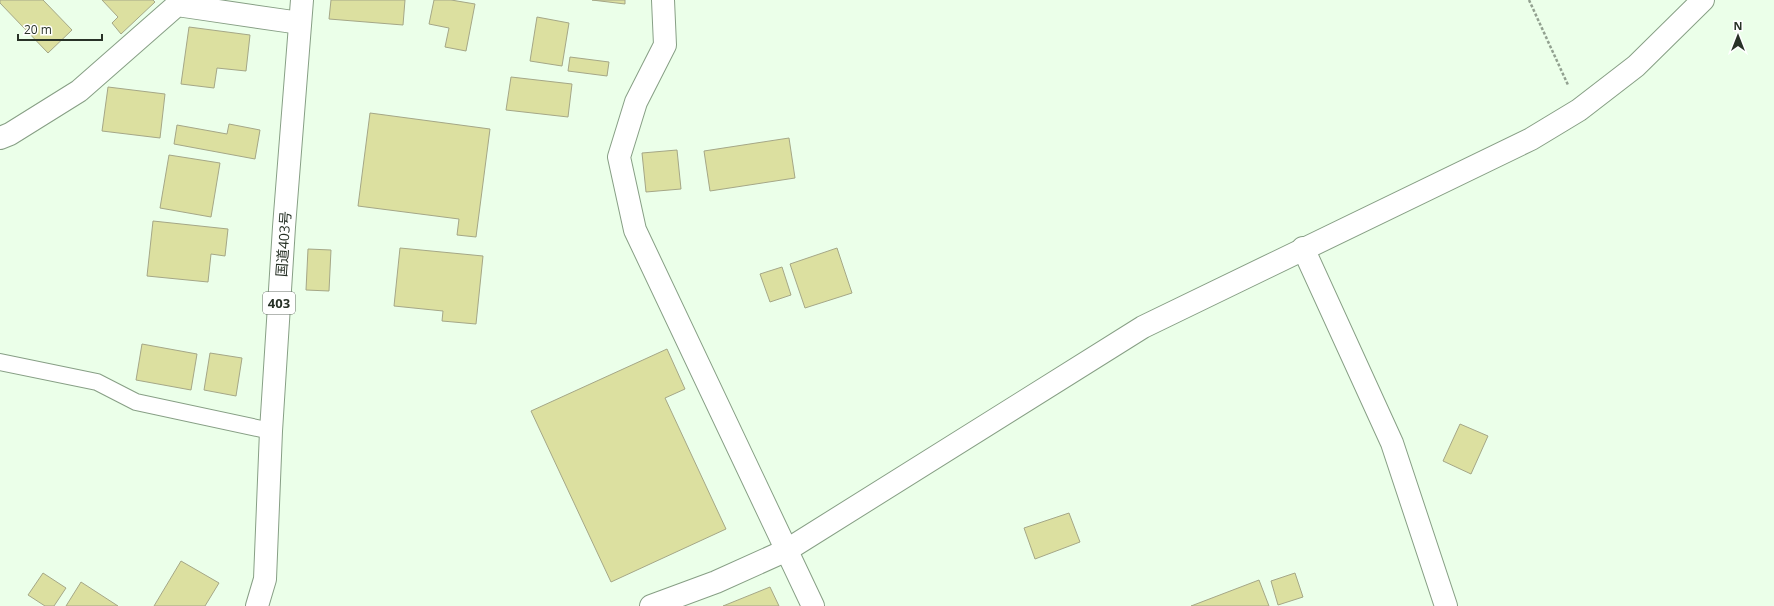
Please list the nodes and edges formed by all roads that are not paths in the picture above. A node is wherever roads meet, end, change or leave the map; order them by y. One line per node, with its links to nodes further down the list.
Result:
1 (302, 0): 4 (main road, 国道403号 / 403)
2 (663, 0): 9 (main road)
3 (1703, 0): 6 (main road)
4 (300, 23): 5 (main road); 8 (main road, 国道403号 / 403)
5 (0, 138)
6 (1304, 248): 9 (main road); 13 (main road)
7 (0, 362): 8 (lane)
8 (271, 431): 10 (main road, 国道403号 / 403)
9 (787, 550): 11 (main road); 12 (main road)
10 (257, 606)
11 (651, 606)
12 (813, 606)
13 (1446, 606)

